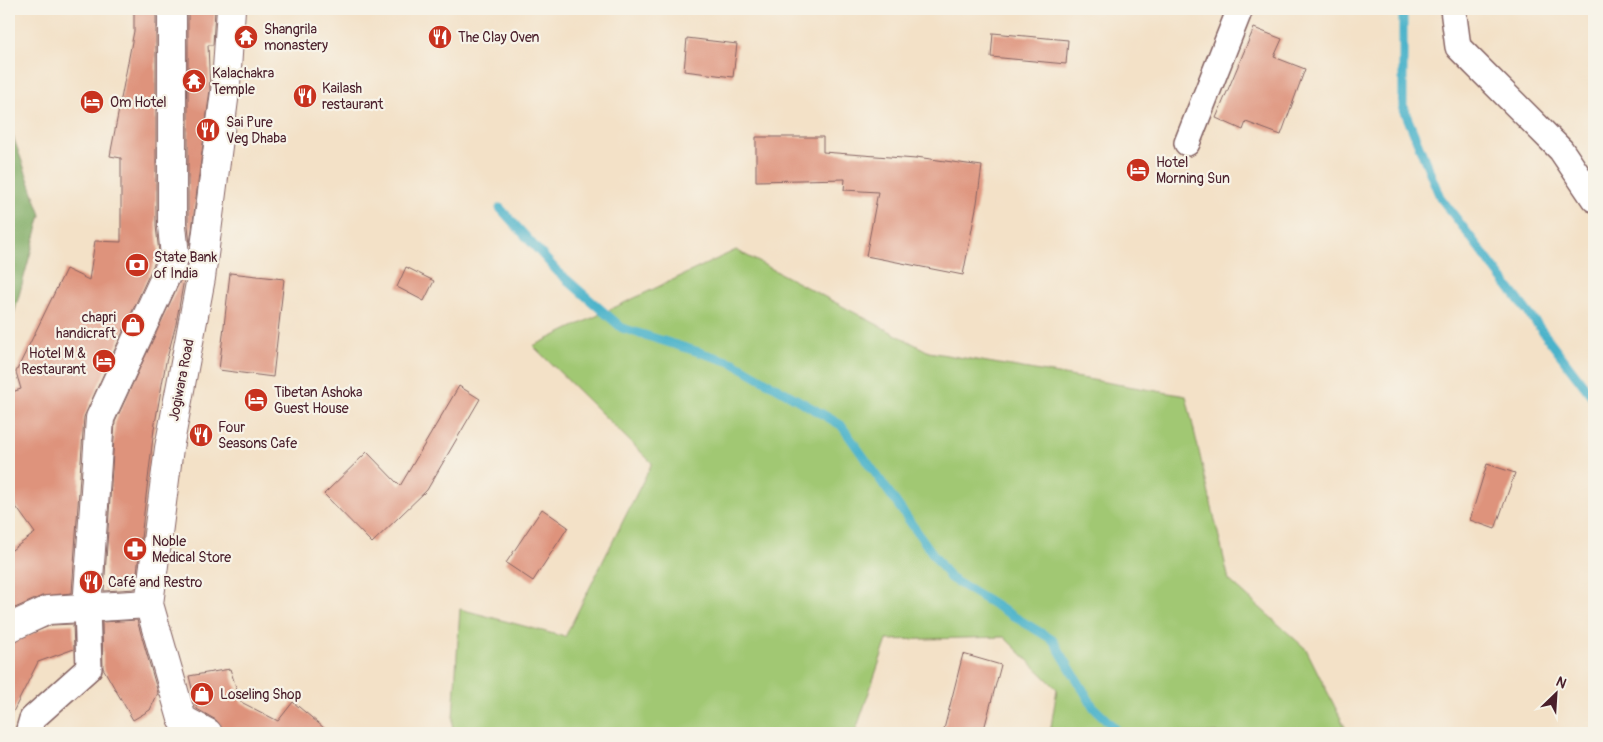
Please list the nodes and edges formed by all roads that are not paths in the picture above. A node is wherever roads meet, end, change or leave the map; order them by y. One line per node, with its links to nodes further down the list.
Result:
1 (172, 9): 8 (street)
2 (231, 9): 7 (street, Jogiwara Road)
3 (1240, 9): 5 (street)
4 (1453, 9): 6 (street)
5 (1187, 143)
6 (1594, 198)
7 (149, 604): 8 (street); 11 (street, Jogiwara Road)
8 (87, 608): 9 (street); 10 (street)
9 (9, 628)
10 (28, 733)
11 (208, 733)

